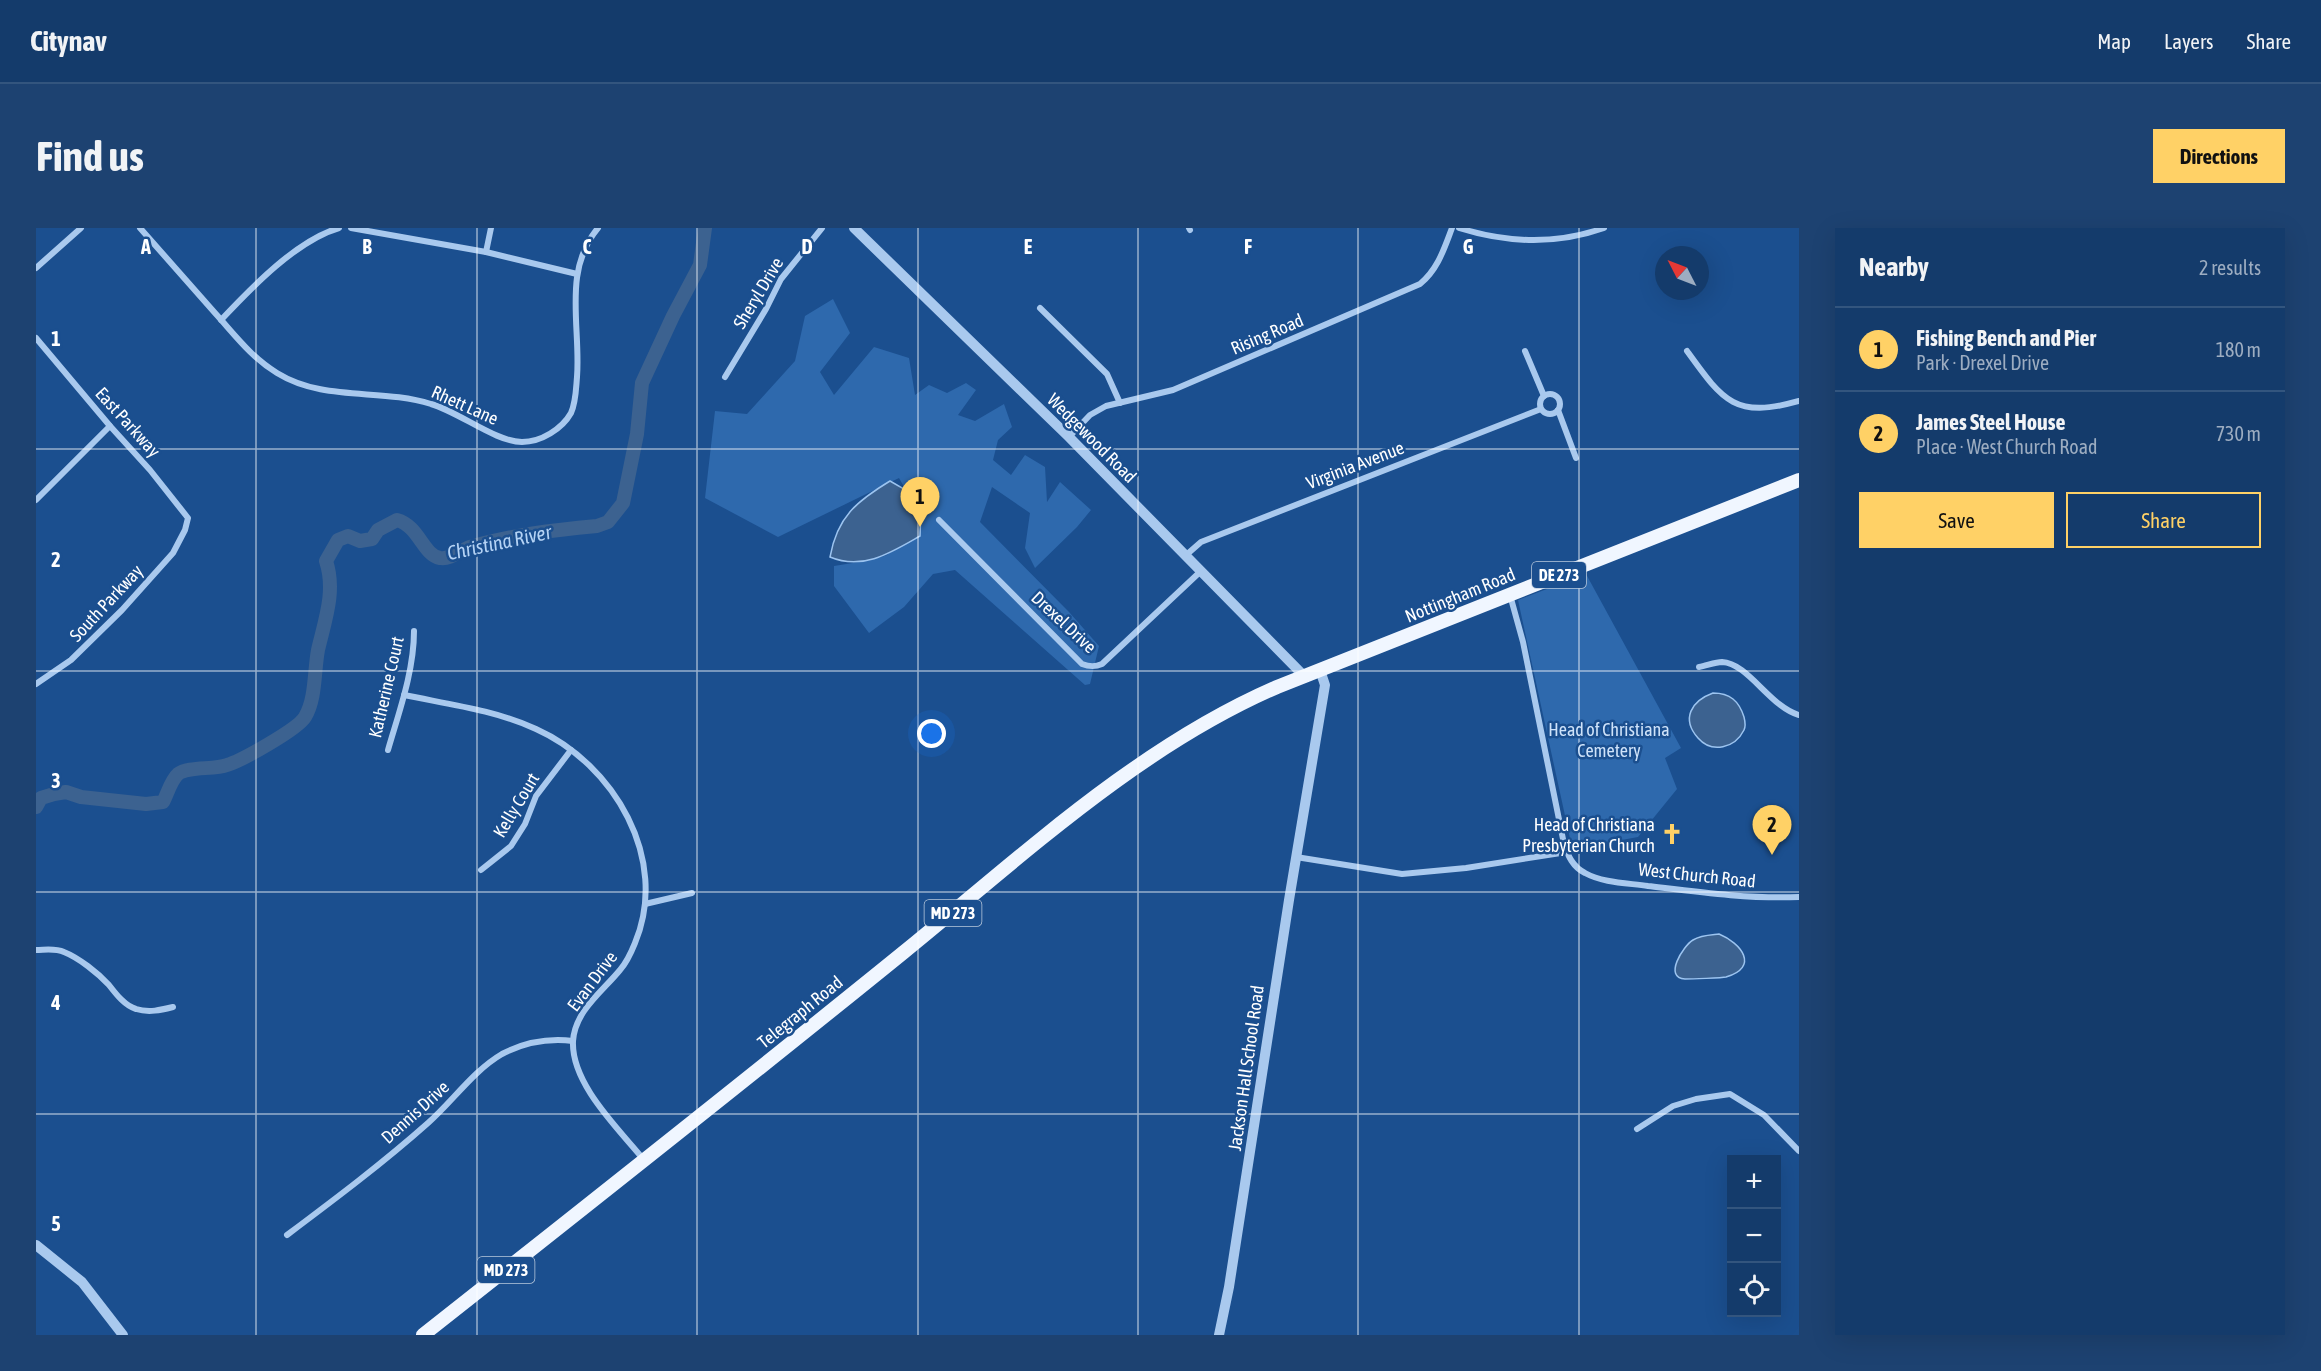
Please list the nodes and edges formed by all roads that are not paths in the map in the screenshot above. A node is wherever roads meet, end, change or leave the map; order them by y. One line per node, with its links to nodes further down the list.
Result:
1 (81, 228): 13 (street)
2 (140, 228): 16 (street, Rhett Lane)
3 (339, 228): 16 (street)
4 (351, 228): 12 (street)
5 (491, 228): 12 (street)
6 (598, 228): 14 (street, Rhett Lane)
7 (822, 228): 20 (street, Sheryl Drive)
8 (854, 228): 27 (street, Wedgewood Road)
9 (1452, 228): 23 (street, Rising Road)
10 (1459, 228): 11 (street)
11 (1604, 228)
12 (486, 252): 14 (street)
13 (36, 268)
14 (577, 274): 16 (street, Rhett Lane)
15 (1040, 308): 23 (street)
16 (221, 320)
17 (36, 338): 26 (street, East Parkway)
18 (1525, 351): 21 (street)
19 (1687, 351): 22 (street)
20 (725, 377)
21 (1544, 396): 24 (street); 25 (street)
22 (1799, 401)
23 (1120, 403): 27 (street, Rising Road)
24 (1541, 409): 25 (street, Virginia Avenue); 33 (street, Virginia Avenue)
25 (1558, 410): 28 (street)
26 (110, 426): 30 (street); 32 (street, East Parkway)
27 (1069, 437): 33 (street, Wedgewood Road)
28 (1576, 458)
29 (1799, 480): 35 (main road, Nottingham Road / DE 273)
30 (36, 500)
31 (939, 520): 34 (street, Drexel Drive)
32 (186, 530): 40 (street, South Parkway)
33 (1185, 556): 34 (street, Wedgewood Road)
34 (1201, 571): 39 (street, Wedgewood Road)
35 (1509, 595): 38 (main road, Nottingham Road / DE 273); 46 (street)
36 (414, 631): 41 (street, Katherine Court)
37 (1699, 668): 42 (street)
38 (1320, 670): 39 (main road, Nottingham Road / DE 273); 47 (street, Jackson Hall School Road)
39 (1304, 676): 43 (main road, Nottingham Road / DE 273)
40 (36, 684)
41 (404, 695): 44 (street, Katherine Court); 45 (street, Evan Drive)
42 (1799, 715)
43 (1203, 723): 57 (main road, Telegraph Road / MD 273)
44 (388, 750)
45 (571, 750): 48 (street, Kelly Court); 51 (street, Evan Drive)
46 (1567, 852): 47 (street); 50 (street, West Church Road)
47 (1296, 857): 62 (street, Jackson Hall School Road)
48 (481, 870)
49 (692, 893): 51 (street)
50 (1799, 897)
51 (645, 904): 54 (street, Evan Drive)
52 (36, 950): 53 (street)
53 (173, 1007)
54 (573, 1041): 57 (street, Evan Drive); 58 (street, Dennis Drive)
55 (1637, 1129): 56 (street)
56 (1799, 1151)
57 (644, 1160): 61 (main road, Telegraph Road / MD 273)
58 (288, 1235)
59 (36, 1245): 60 (street)
60 (123, 1335)
61 (423, 1335)
62 (1219, 1335)

